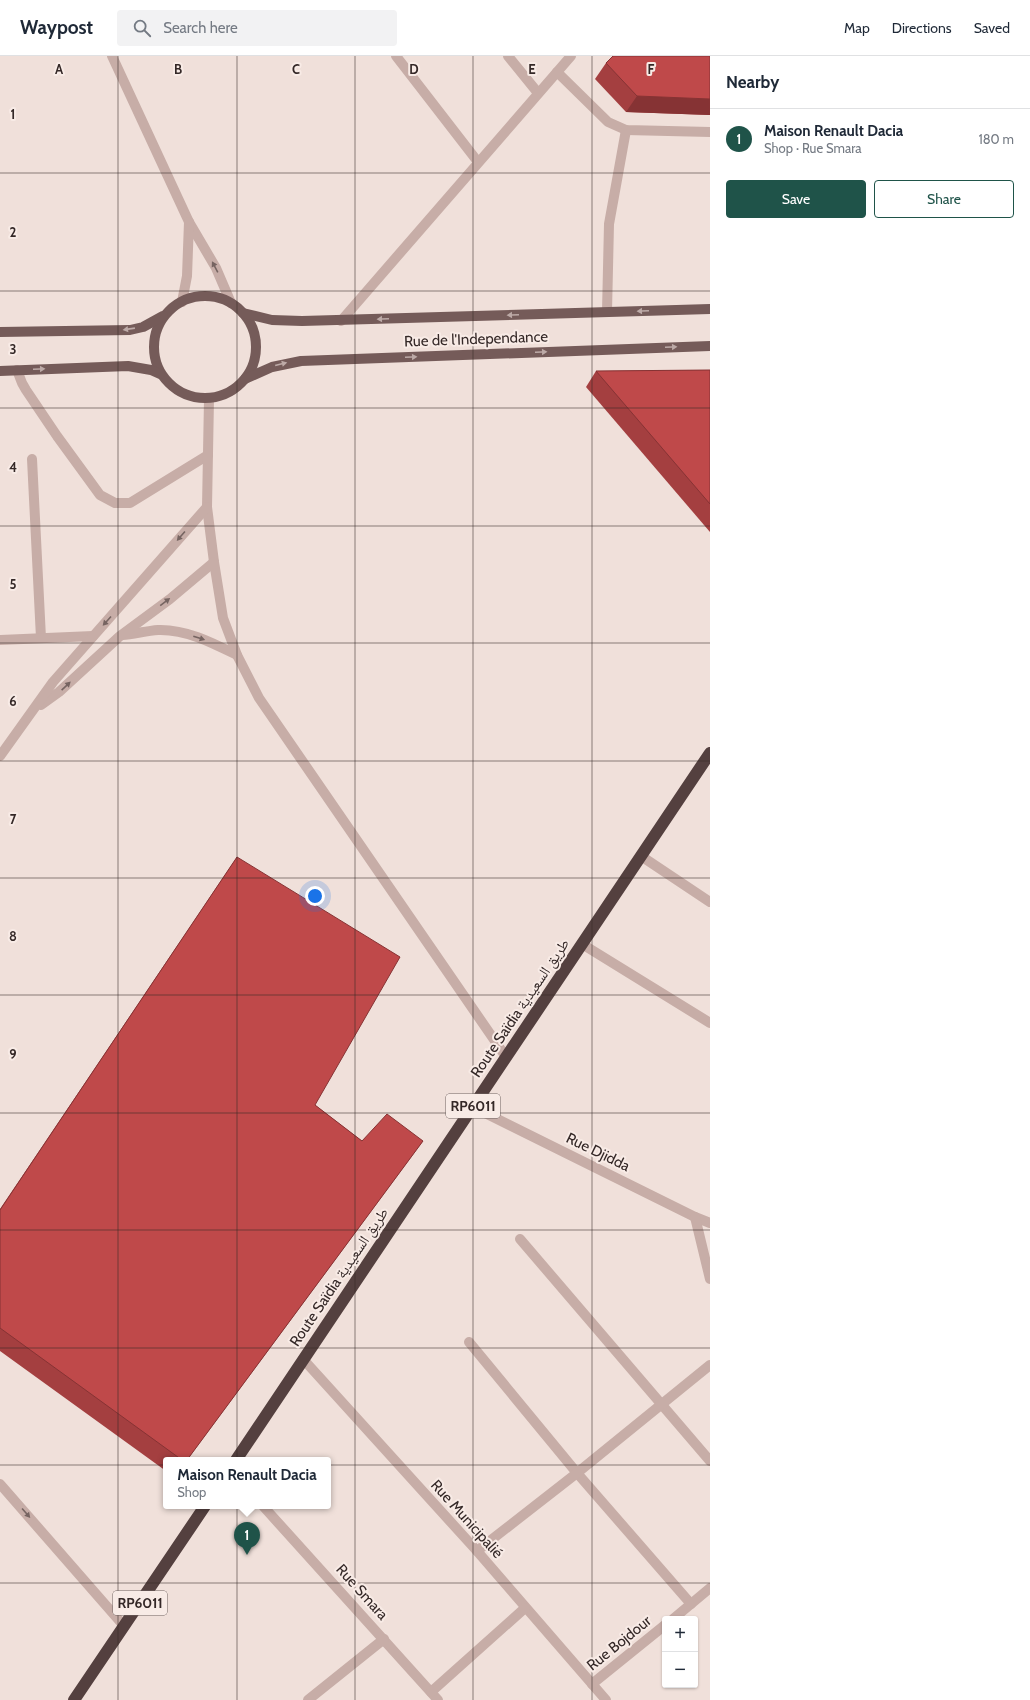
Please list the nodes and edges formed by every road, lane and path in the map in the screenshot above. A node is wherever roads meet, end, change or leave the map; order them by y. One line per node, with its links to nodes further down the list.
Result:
1 (112, 56): 10 (street)
2 (396, 56): 9 (street)
3 (508, 56): 6 (street)
4 (571, 56): 5 (street)
5 (557, 72): 6 (street); 7 (street)
6 (538, 93): 9 (street)
7 (626, 130): 8 (street); 14 (street)
8 (710, 132)
9 (478, 162): 17 (street)
10 (189, 222): 11 (street); 12 (street, one-way to 10)
11 (182, 302): 12 (main road); 16 (main road)
12 (231, 303): 15 (main road)
13 (710, 310): 14 (main road, Rue de l'Independance, one-way to 14)
14 (607, 312): 17 (main road, Rue de l'Independance, one-way to 17)
15 (244, 313): 17 (main road, Rue de l'Independance); 23 (main road)
16 (164, 315): 18 (main road, one-way to 18); 22 (main road)
17 (341, 320)
18 (0, 332)
19 (710, 346): 23 (main road, Rue de l'Independance, one-way to 19)
20 (17, 370): 21 (main road); 22 (main road, one-way to 22); 25 (street)
21 (0, 371)
22 (160, 374): 24 (main road)
23 (246, 379): 24 (main road)
24 (209, 399): 25 (street)
25 (208, 455): 27 (street)
26 (32, 459): 31 (street)
27 (207, 507): 28 (street); 29 (street, one-way to 29)
28 (214, 562): 30 (street, one-way to 28); 33 (street)
29 (93, 636): 31 (street); 34 (street)
30 (120, 636): 33 (street, one-way to 33); 34 (street, one-way to 30)
31 (41, 638): 32 (street)
32 (0, 640)
33 (237, 655): 41 (street)
34 (35, 710): 36 (street)
35 (710, 753): 37 (highway, Route Saïdia طريق السعيدية / RP6011)
36 (0, 756)
37 (641, 856): 38 (street); 39 (highway, Route Saïdia طريق السعيدية / RP6011)
38 (710, 902)
39 (582, 944): 40 (street); 41 (highway, Route Saïdia طريق السعيدية / RP6011)
40 (710, 1024)
41 (506, 1056): 42 (highway, Route Saïdia طريق السعيدية / RP6011)
42 (473, 1107): 43 (street, Rue Djidda); 48 (highway, Route Saïdia طريق السعيدية / RP6011)
43 (695, 1217): 44 (street, Rue Djidda); 46 (street)
44 (710, 1223)
45 (520, 1239): 50 (street)
46 (710, 1279)
47 (469, 1342): 53 (street)
48 (303, 1359): 51 (highway, Route Saïdia طريق السعيدية / RP6011); 57 (street, Rue Municipalié)
49 (710, 1365): 50 (street)
50 (660, 1405): 52 (street); 53 (street)
51 (238, 1457)
52 (710, 1461)
53 (577, 1473): 57 (street); 59 (street)
54 (0, 1484): 62 (street, one-way to 62)
55 (203, 1509): 62 (highway, RP6011)
56 (266, 1509): 64 (street, Rue Smara)
57 (477, 1551): 60 (street, Rue Municipalié)
58 (710, 1588): 59 (street, Rue Bojdour)
59 (691, 1604): 61 (street, Rue Bojdour)
60 (525, 1608): 65 (street, Rue Municipalié); 66 (street)
61 (677, 1616)
62 (124, 1626): 67 (highway, RP6011)
63 (662, 1627): 65 (street, Rue Bojdour)
64 (384, 1639): 66 (street, Rue Smara); 68 (street)
65 (592, 1684): 70 (street, Rue Municipalié)
66 (431, 1692): 69 (street, Rue Smara)
67 (74, 1700)
68 (308, 1700)
69 (438, 1700)
70 (606, 1700)

